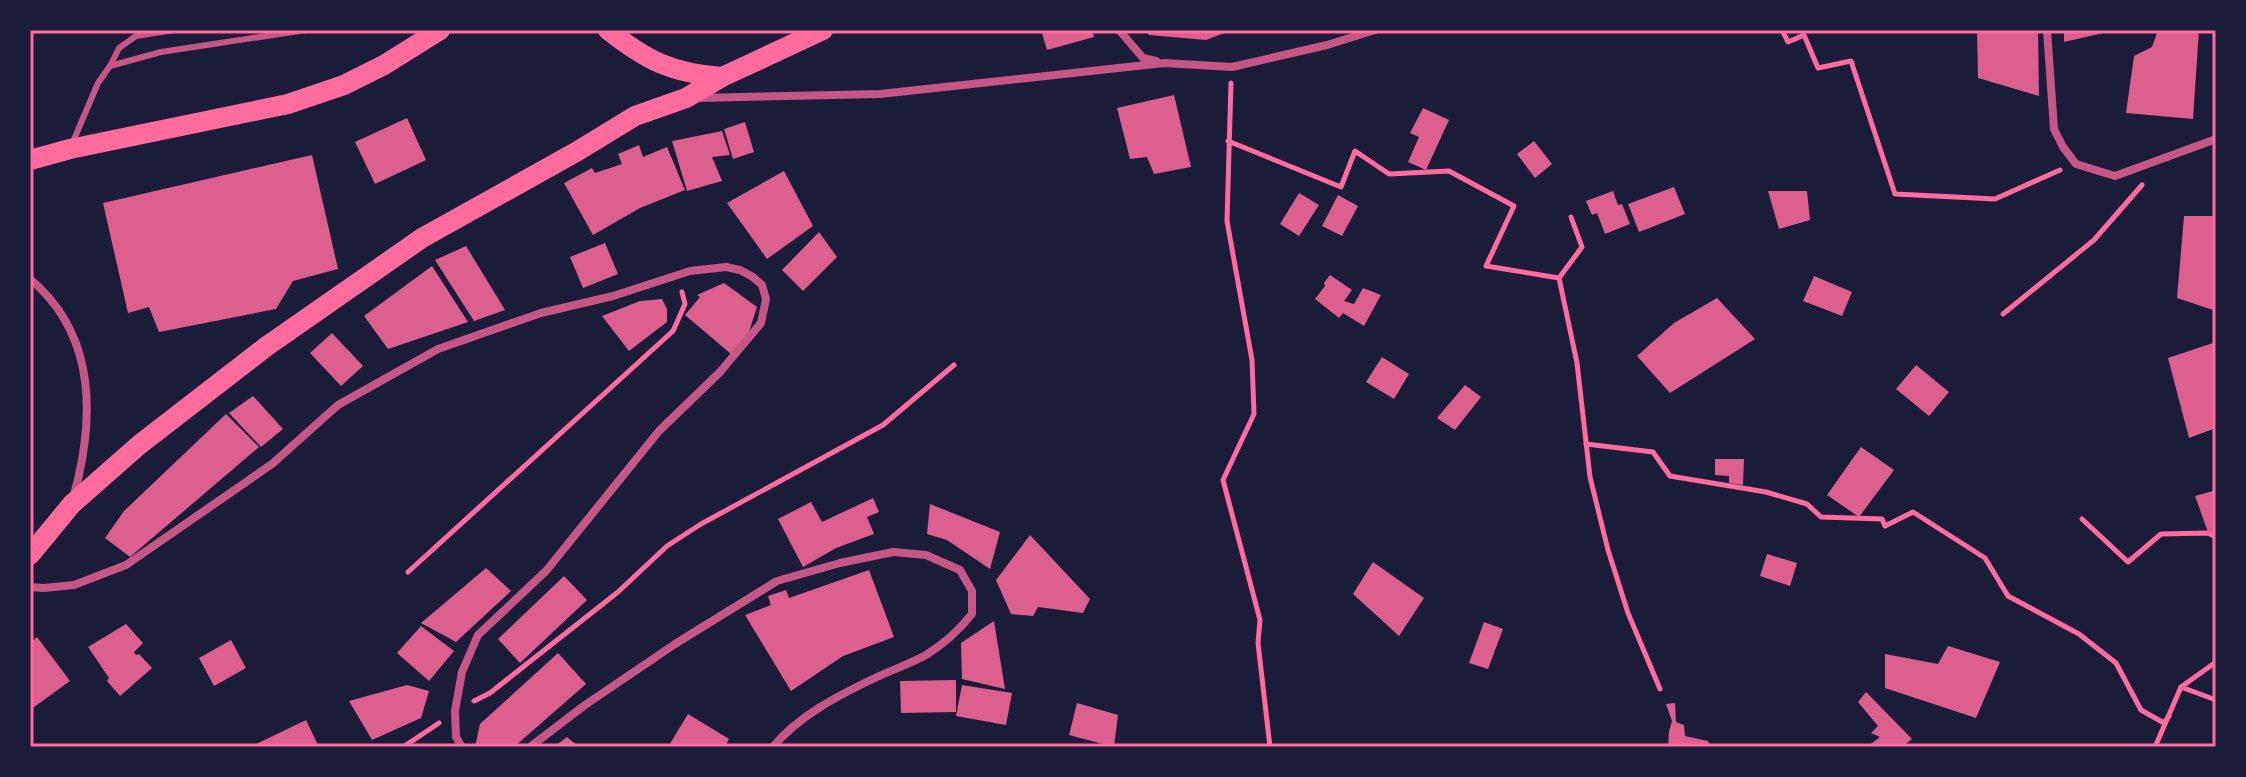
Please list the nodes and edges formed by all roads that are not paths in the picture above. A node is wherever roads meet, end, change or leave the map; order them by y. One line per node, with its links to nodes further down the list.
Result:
1 (175, 30): 10 (lane)
2 (306, 30): 10 (lane)
3 (440, 30): 14 (main road)
4 (608, 30): 11 (main road)
5 (823, 30): 11 (main road)
6 (1119, 30): 9 (street)
7 (1375, 30): 9 (street)
8 (2047, 30): 13 (street)
9 (1164, 63): 12 (street)
10 (110, 66): 14 (lane)
11 (722, 77): 12 (main road)
12 (686, 98): 17 (main road)
13 (2216, 139)
14 (70, 149): 15 (main road)
15 (30, 160)
16 (30, 279): 17 (street)
17 (72, 504): 18 (main road)
18 (30, 555)
19 (30, 587): 20 (street)
20 (462, 747)
21 (530, 747): 22 (street)
22 (773, 747)

